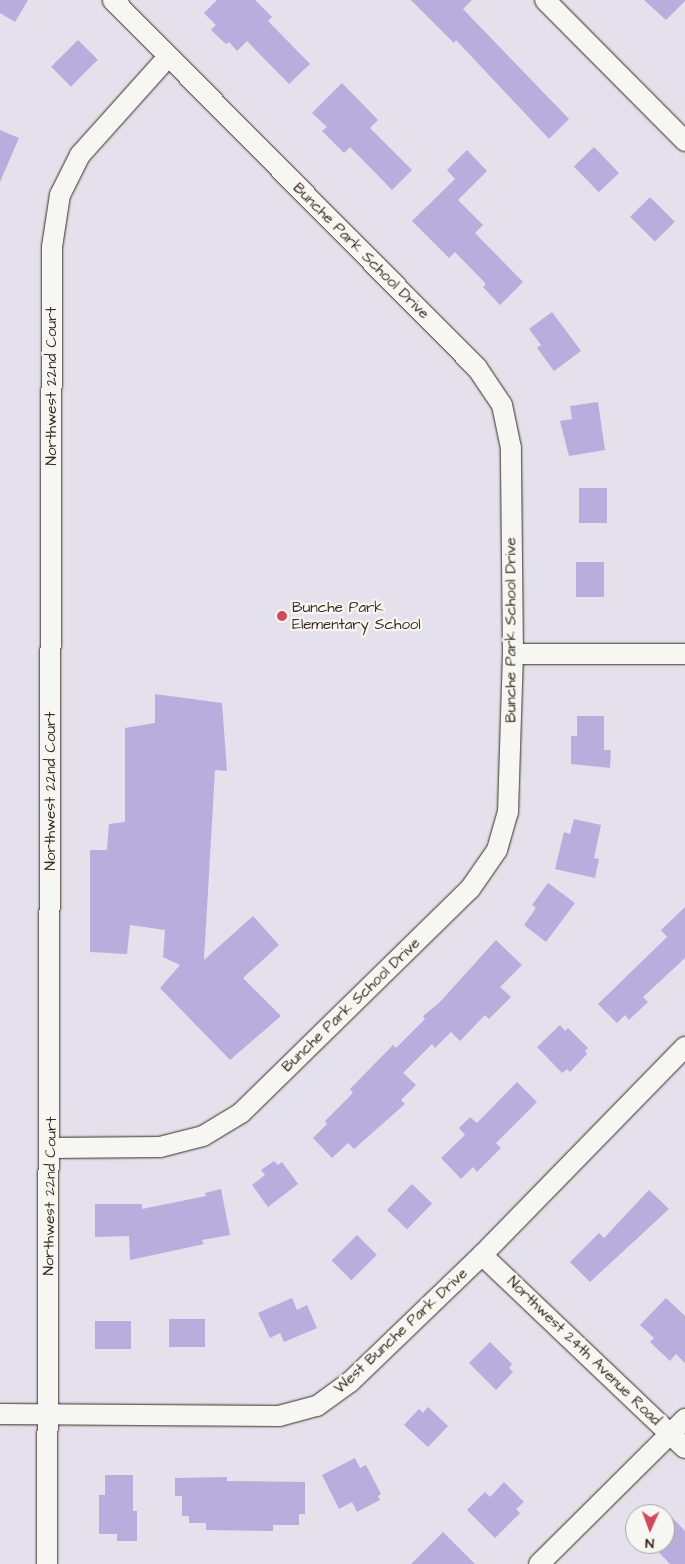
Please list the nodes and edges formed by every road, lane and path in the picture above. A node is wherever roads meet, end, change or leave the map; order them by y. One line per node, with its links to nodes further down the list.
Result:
1 (113, 0): 3 (street, Bunche Park School Drive)
2 (545, 0): 4 (street)
3 (168, 57): 5 (street, Bunche Park School Drive); 8 (street, Northwest 22nd Court)
4 (685, 141)
5 (513, 654): 6 (street); 8 (street, Bunche Park School Drive)
6 (685, 654)
7 (685, 1047): 9 (street, West Bunche Park Drive)
8 (51, 1148): 11 (street, Northwest 22nd Court)
9 (482, 1255): 11 (street, West Bunche Park Drive); 13 (street, Northwest 24th Avenue Road)
10 (0, 1414): 11 (street, West Bunche Park Drive)
11 (48, 1414): 15 (street, Northwest 22nd Court)
12 (685, 1419): 13 (street)
13 (670, 1434): 14 (street, Northwest 24th Avenue Road); 16 (street)
14 (685, 1448)
15 (47, 1564)
16 (539, 1564)

